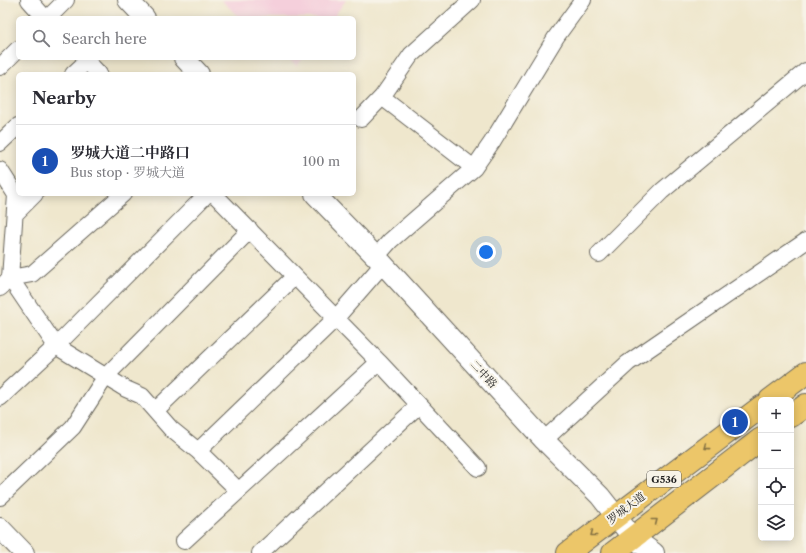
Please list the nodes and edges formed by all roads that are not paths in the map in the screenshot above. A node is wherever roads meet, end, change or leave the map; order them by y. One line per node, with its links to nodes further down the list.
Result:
1 (29, 0): 6 (street)
2 (66, 0): 7 (street)
3 (128, 0): 8 (street)
4 (472, 0): 17 (street)
5 (582, 0): 21 (street)
6 (43, 16)
7 (50, 16)
8 (143, 16)
9 (16, 51): 12 (street)
10 (85, 60): 14 (street); 15 (street)
11 (186, 60): 16 (street)
12 (0, 67)
13 (806, 71): 31 (street)
14 (76, 72)
15 (97, 72)
16 (197, 72)
17 (382, 97): 18 (street); 21 (street)
18 (361, 119)
19 (16, 128): 20 (street)
20 (0, 143)
21 (474, 168): 32 (street)
22 (0, 170): 28 (street)
23 (34, 196): 28 (street)
24 (121, 196): 34 (street)
25 (205, 196): 36 (street)
26 (216, 196): 29 (street)
27 (317, 196): 32 (street, 二中路)
28 (16, 212): 34 (street)
29 (250, 230): 33 (street); 39 (street)
30 (806, 241): 47 (street)
31 (599, 254)
32 (379, 261): 35 (street); 47 (street, 二中路)
33 (294, 277): 35 (street); 45 (street)
34 (5, 283): 36 (street)
35 (336, 318): 37 (street); 49 (street)
36 (56, 346): 39 (street); 41 (street)
37 (379, 362): 42 (street); 51 (street)
38 (806, 373): 40 (highway)
39 (106, 376): 45 (street); 52 (street)
40 (774, 397)
41 (0, 398)
42 (419, 405): 50 (street); 58 (street)
43 (806, 405): 46 (highway)
44 (758, 409): 53 (highway, 罗城大道 / G536, one-way to 53)
45 (156, 410): 49 (street)
46 (794, 414)
47 (544, 440): 53 (street, 二中路)
48 (758, 441): 55 (highway, G536, one-way to 48)
49 (198, 451): 51 (street)
50 (478, 468)
51 (239, 491): 56 (street)
52 (0, 497)
53 (616, 516): 55 (street, 二中路); 59 (highway, 罗城大道 / G536, one-way to 59)
54 (0, 528): 57 (street)
55 (633, 538): 60 (highway, G536); 61 (street, 二中路)
56 (184, 541)
57 (24, 553)
58 (260, 553)
59 (568, 553)
60 (614, 553)
61 (654, 553)

